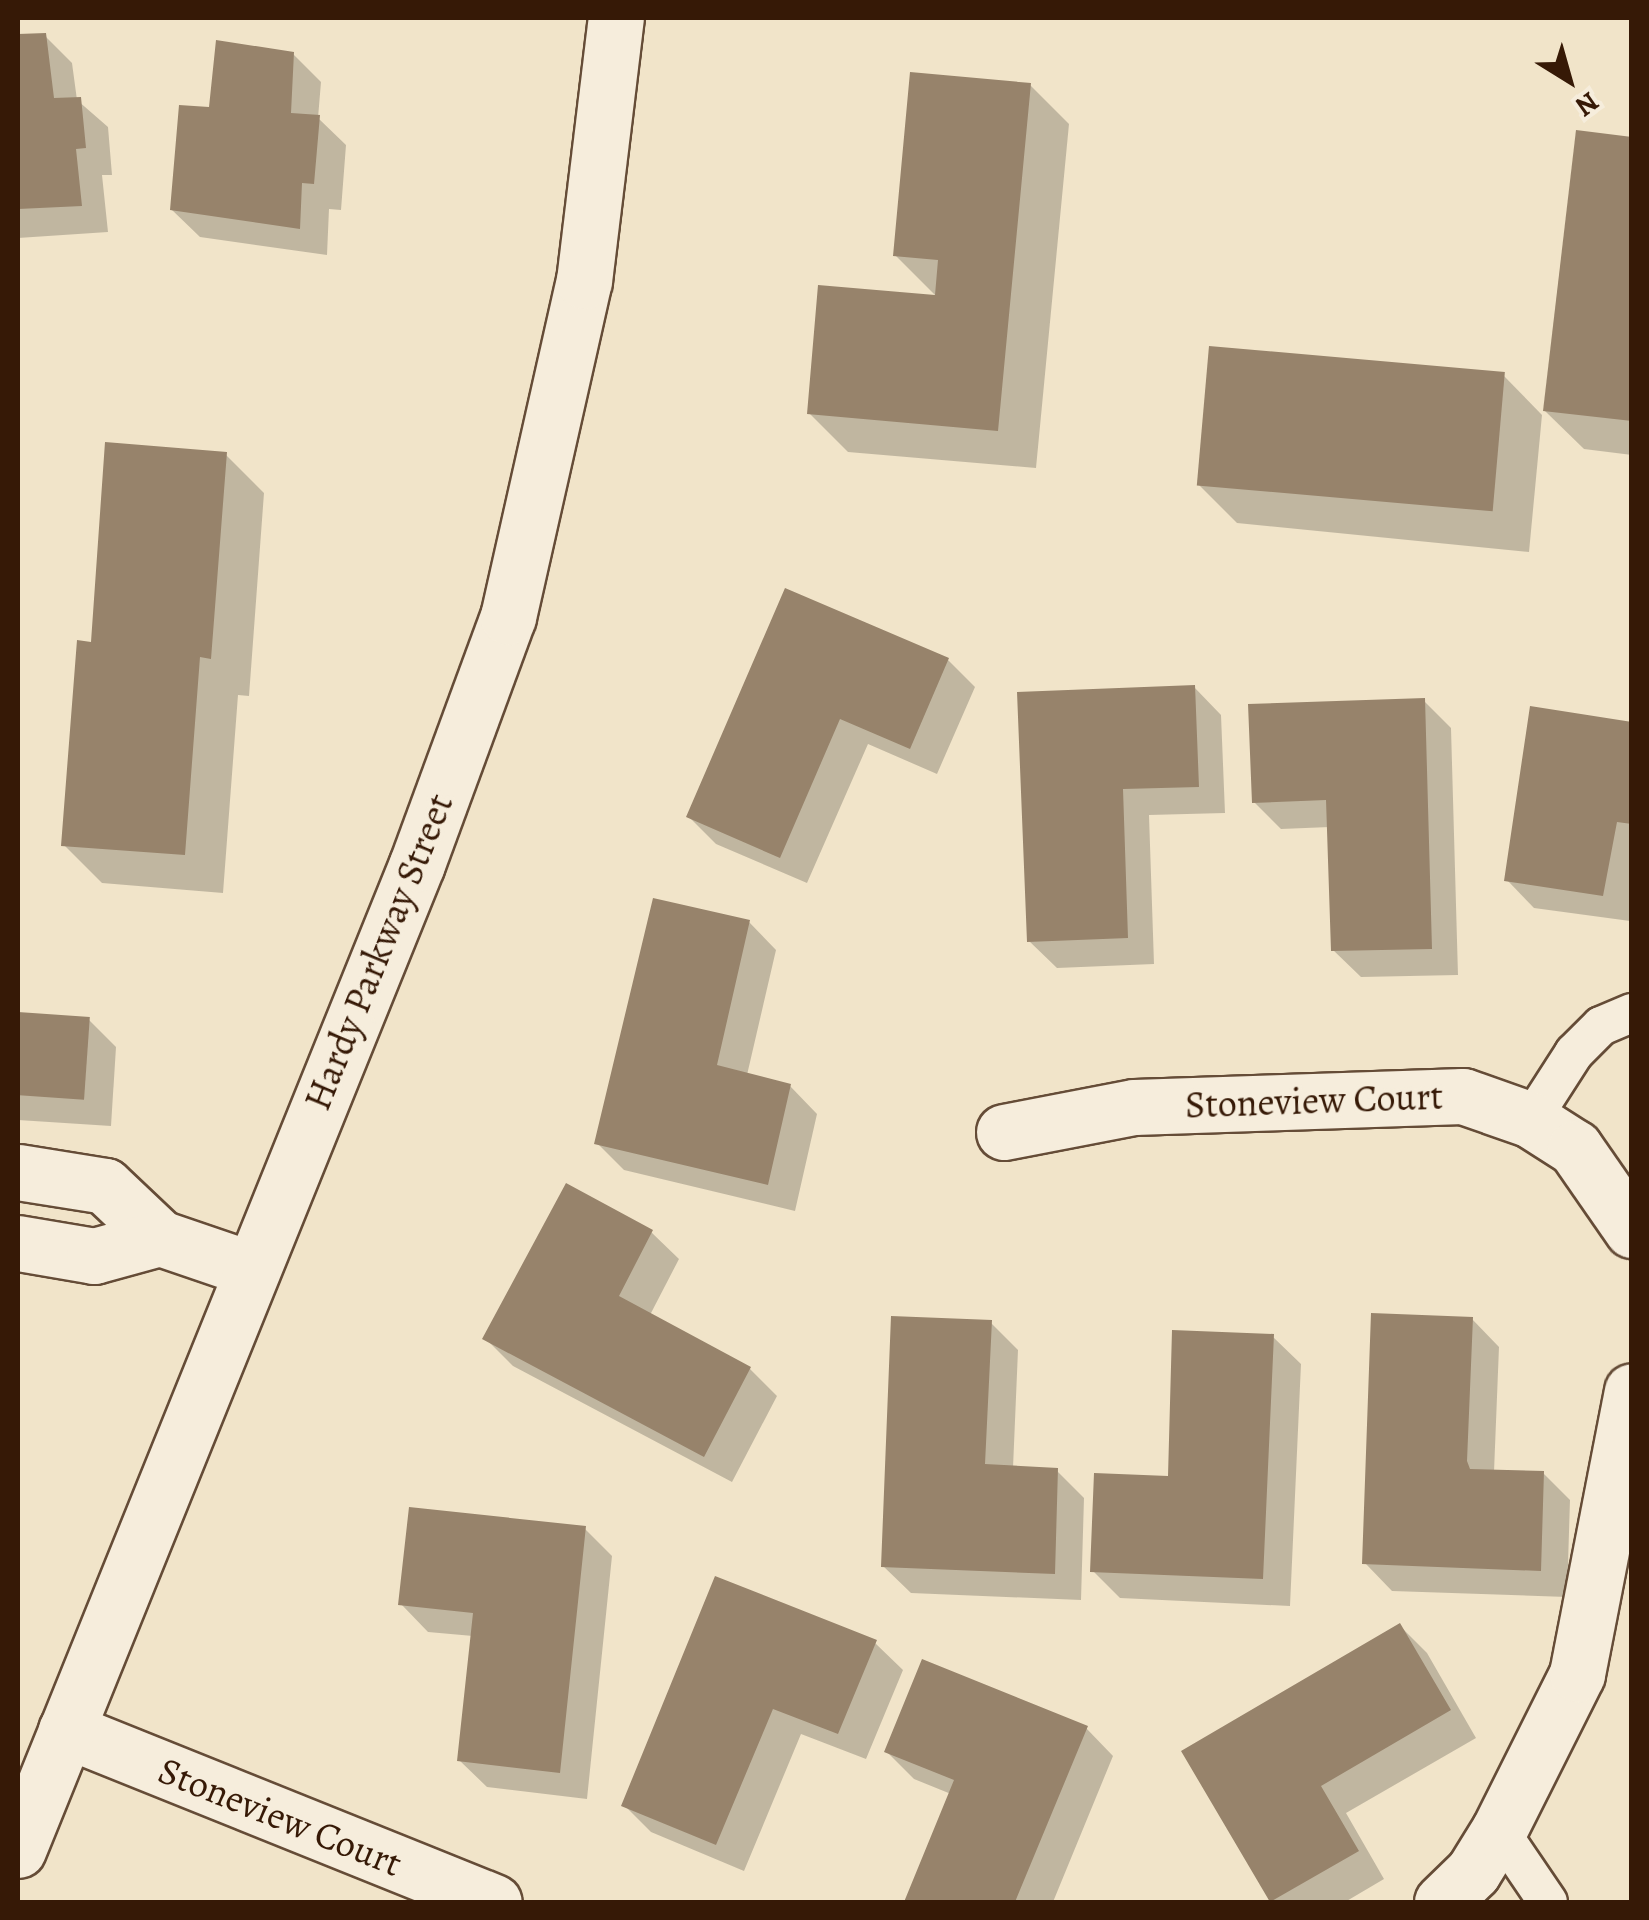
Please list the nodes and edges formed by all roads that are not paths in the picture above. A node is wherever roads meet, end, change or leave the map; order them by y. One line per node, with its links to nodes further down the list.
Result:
1 (616, 18): 9 (street, Hardy Parkway Street)
2 (1632, 1013): 3 (lane)
3 (1531, 1120): 4 (street, Stoneview Court); 6 (street, Stoneview Court)
4 (1004, 1132)
5 (18, 1172): 7 (street)
6 (1632, 1230)
7 (160, 1238): 8 (street); 9 (street)
8 (18, 1242)
9 (251, 1269): 11 (street, Hardy Parkway Street)
10 (1632, 1391): 12 (street)
11 (66, 1730): 13 (street, Hardy Parkway Street); 14 (street, Stoneview Court)
12 (1499, 1830): 15 (street); 16 (lane)
13 (18, 1850)
14 (494, 1902)
15 (1442, 1902)
16 (1548, 1902)

